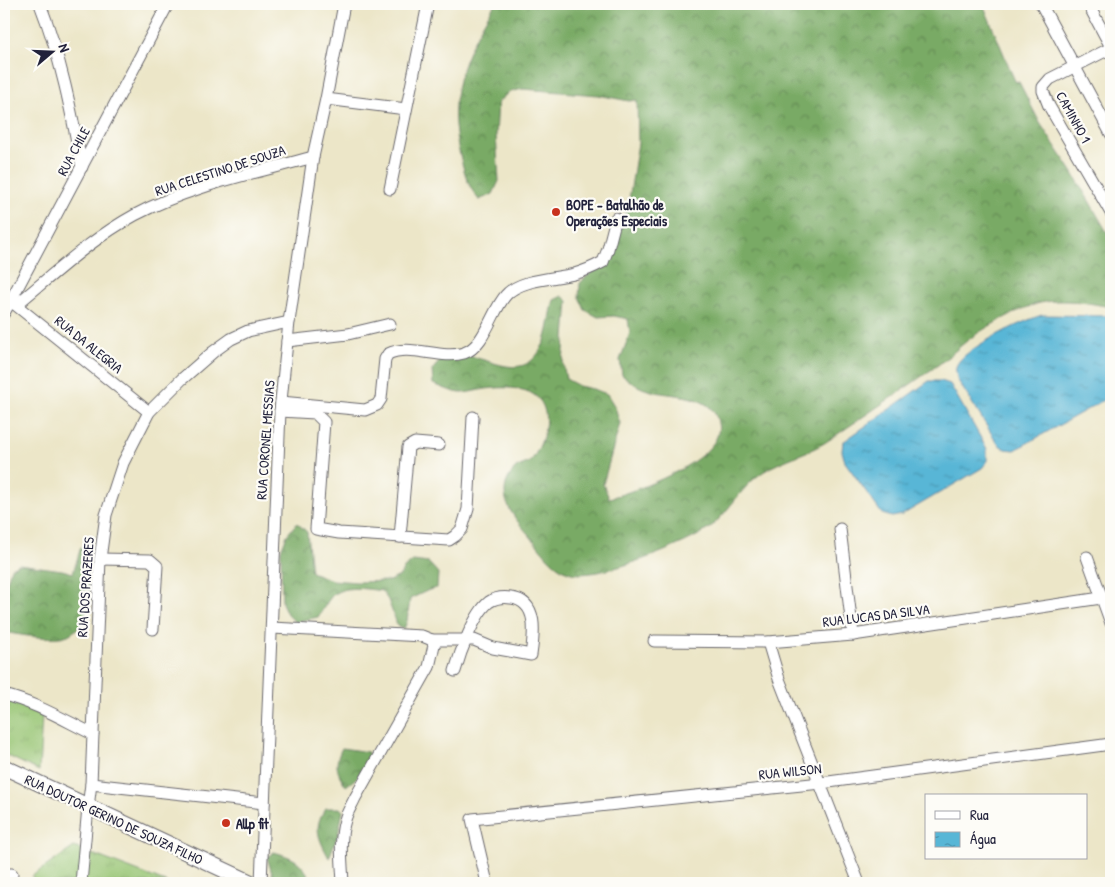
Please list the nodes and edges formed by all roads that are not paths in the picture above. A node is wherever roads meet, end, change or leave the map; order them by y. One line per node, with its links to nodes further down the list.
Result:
1 (40, 4): 13 (street)
2 (168, 4): 13 (street, RUA CHILE)
3 (344, 4): 9 (street, RUA CORONEL MESSIAS)
4 (428, 4): 10 (street)
5 (1041, 4): 8 (street)
6 (1088, 4): 7 (street)
7 (1111, 48): 8 (street)
8 (1074, 66): 11 (street); 15 (street, CAMINHO 1)
9 (326, 99): 10 (street); 12 (street, RUA CORONEL MESSIAS)
10 (406, 109): 14 (street)
11 (1111, 134)
12 (313, 156): 17 (street, RUA CELESTINO DE SOUZA); 19 (street, RUA CORONEL MESSIAS)
13 (82, 167): 17 (street, RUA CHILE)
14 (390, 189)
15 (1111, 213)
16 (616, 218): 23 (street)
17 (13, 303): 18 (street, RUA CHILE); 24 (street, RUA DA ALEGRIA)
18 (4, 313)
19 (289, 322): 21 (street, RUA CORONEL MESSIAS); 24 (street, RUA DOS PRAZERES)
20 (390, 324): 21 (street)
21 (287, 340): 22 (street, RUA CORONEL MESSIAS)
22 (281, 406): 23 (street); 26 (street); 34 (street, RUA CORONEL MESSIAS)
23 (336, 407): 26 (street)
24 (150, 412): 31 (street, RUA DOS PRAZERES)
25 (473, 417): 29 (street)
26 (324, 422): 29 (street)
27 (439, 444): 29 (street)
28 (840, 529): 36 (street)
29 (400, 537)
30 (1087, 558): 32 (street)
31 (100, 559): 35 (street); 43 (street, RUA DOS PRAZERES)
32 (1101, 598): 33 (street); 36 (street, RUA LUCAS DA SILVA)
33 (1111, 623)
34 (272, 628): 37 (street); 48 (street, RUA CORONEL MESSIAS)
35 (153, 629)
36 (853, 636): 40 (street, RUA LUCAS DA SILVA)
37 (432, 640): 38 (street); 53 (street)
38 (466, 640): 38 (street); 41 (street)
39 (654, 641): 40 (street, RUA LUCAS DA SILVA)
40 (768, 642): 46 (street)
41 (455, 671)
42 (4, 695): 43 (street)
43 (93, 734): 47 (street, RUA DOS PRAZERES)
44 (1111, 744): 46 (street, RUA WILSON)
45 (4, 767): 49 (main road, RUA DOUTOR GERINO DE SOUZA FILHO)
46 (821, 783): 54 (street, RUA WILSON); 55 (street)
47 (91, 784): 48 (street); 49 (street, RUA DOS PRAZERES)
48 (264, 803): 52 (street, RUA CORONEL MESSIAS)
49 (88, 807): 50 (street, RUA DOS PRAZERES); 51 (main road, RUA DOUTOR GERINO DE SOUZA FILHO)
50 (81, 883)
51 (252, 883)
52 (261, 883)
53 (342, 883)
54 (487, 883)
55 (858, 883)

